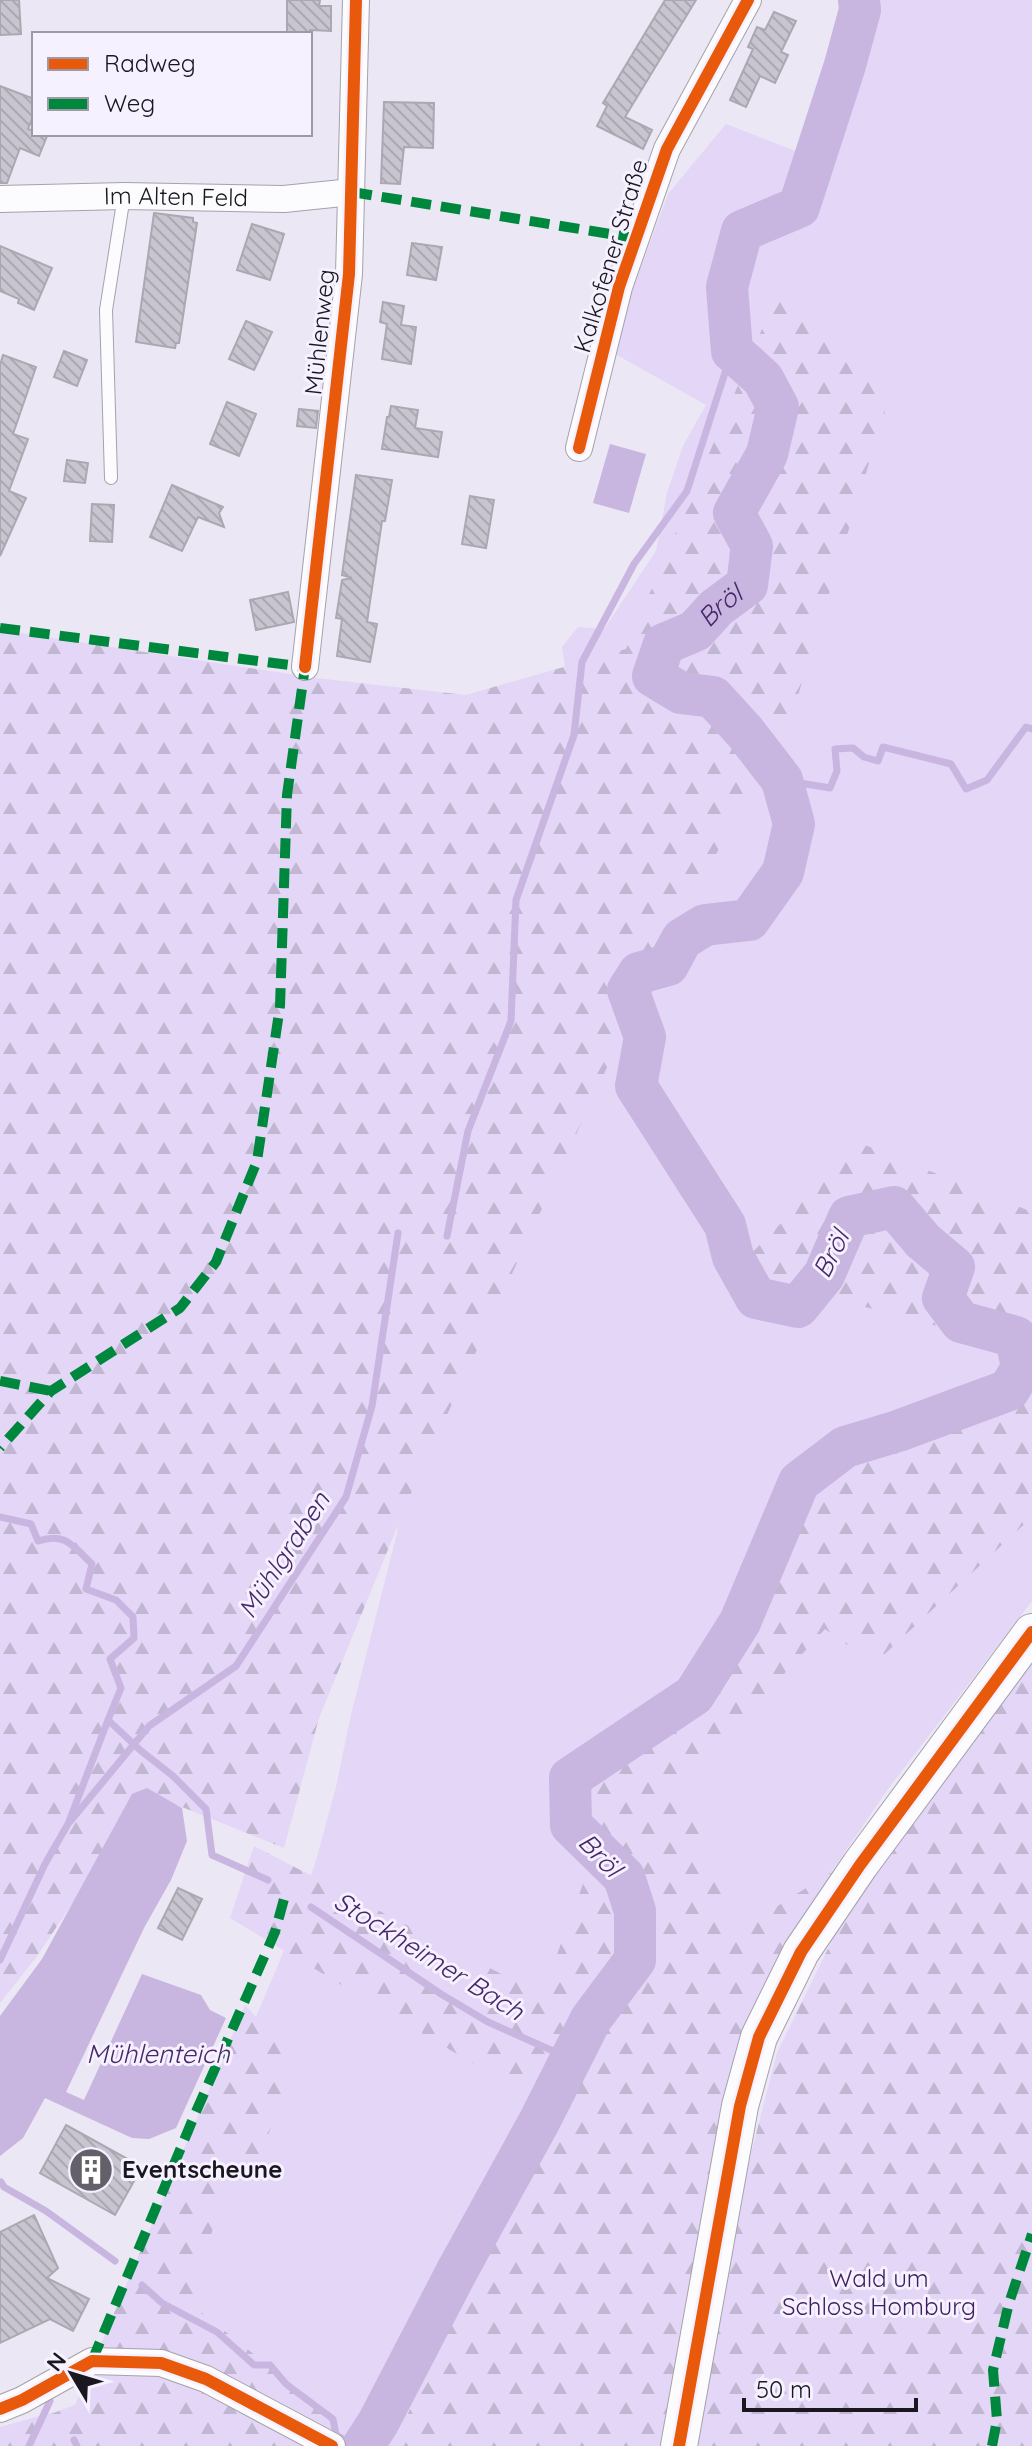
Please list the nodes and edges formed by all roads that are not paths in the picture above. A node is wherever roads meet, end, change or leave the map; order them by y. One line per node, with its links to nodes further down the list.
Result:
1 (356, 0): 3 (street, Mühlenweg)
2 (748, 0): 6 (street, Kalkofener Straße)
3 (352, 192): 4 (street, Im Alten Feld); 8 (street, Mühlenweg)
4 (124, 196): 5 (street, Im Alten Feld); 7 (lane)
5 (0, 199)
6 (579, 448)
7 (111, 478)
8 (305, 667)
9 (1032, 1632): 12 (main road)
10 (11, 2405): 11 (street)
11 (332, 2446)
12 (679, 2446)

